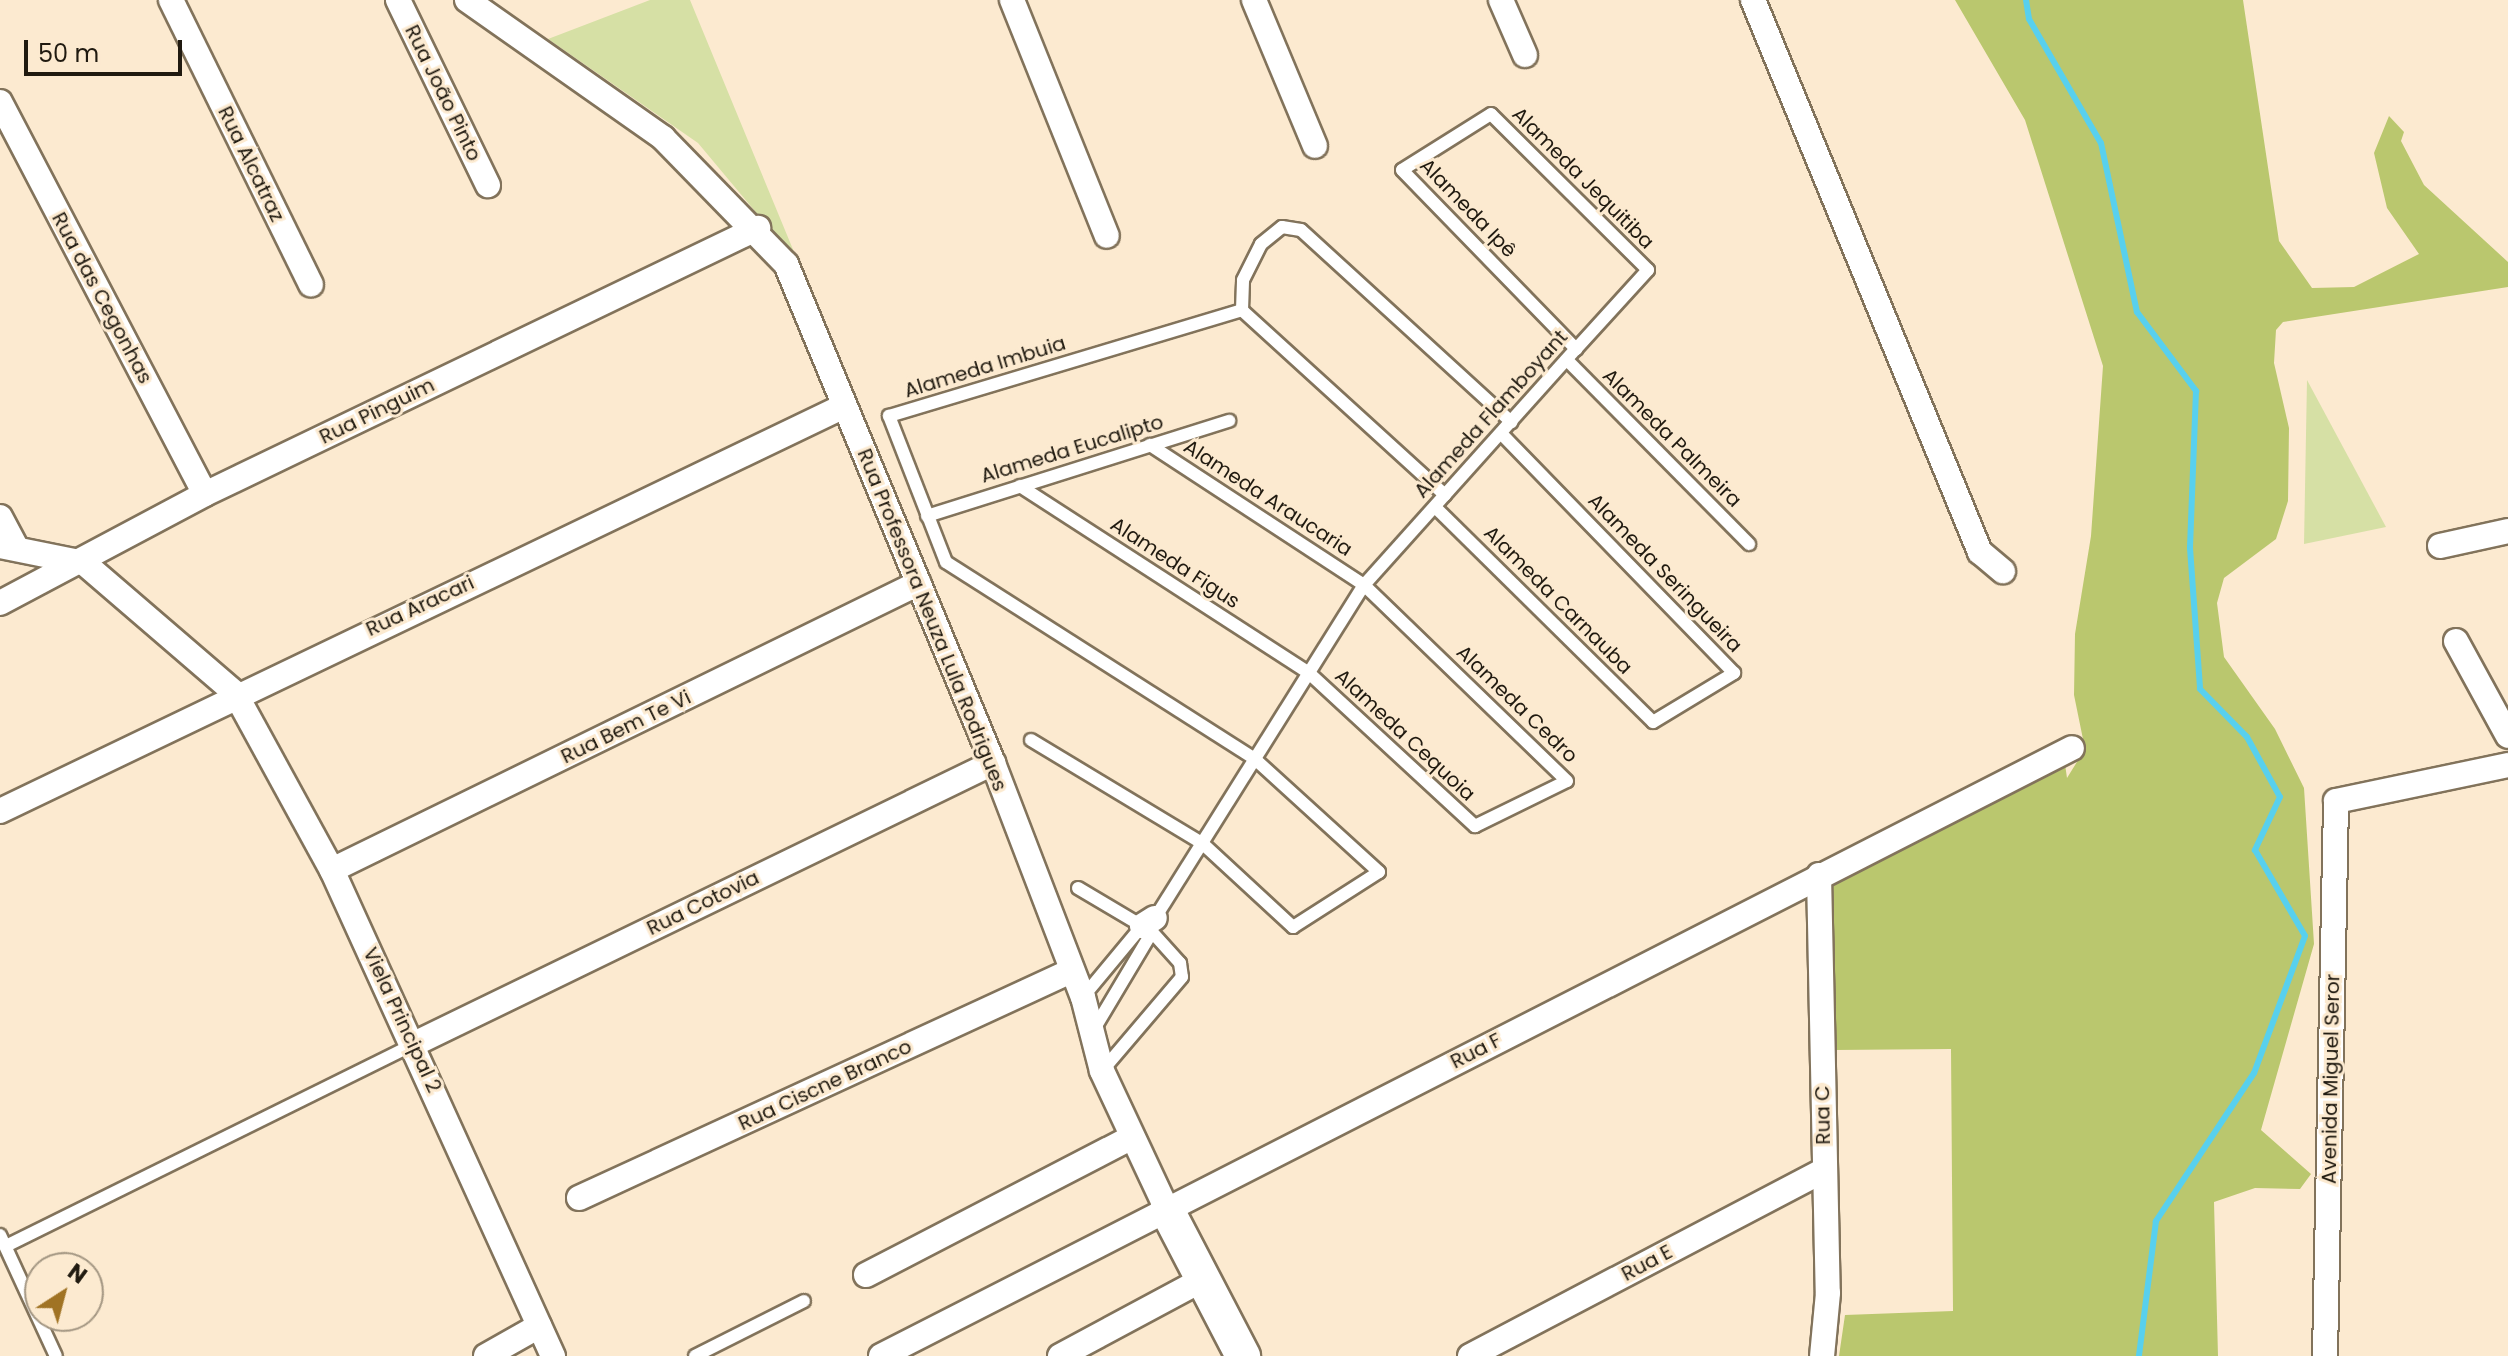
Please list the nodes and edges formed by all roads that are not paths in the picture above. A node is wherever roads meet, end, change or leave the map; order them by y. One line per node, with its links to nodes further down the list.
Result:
1 (171, 0): 16 (street, Rua Alcatraz)
2 (398, 0): 12 (street, Rua João Pinto)
3 (467, 0): 13 (street, Rua Professora Neuza Lula Rodrigues)
4 (1012, 0): 14 (street)
5 (1254, 0): 11 (street)
6 (1501, 0): 8 (street)
7 (1753, 0): 36 (street)
8 (1525, 55)
9 (0, 102): 26 (street, Rua das Cegonhas)
10 (1491, 114): 15 (lane, Alameda Jequitiba); 18 (lane, Alameda Ipê)
11 (1315, 146)
12 (488, 185)
13 (758, 228): 20 (street, Rua Professora Neuza Lula Rodrigues); 26 (street, Rua Pinguim)
14 (1107, 236)
15 (1648, 270): 18 (lane, Alameda Flamboyant)
16 (311, 284)
17 (1242, 310): 22 (lane); 27 (lane); 29 (lane, Alameda Imbuia)
18 (1576, 349): 19 (lane, Alameda Flamboyant)
19 (1567, 360): 22 (lane, Alameda Flamboyant); 32 (lane, Alameda Palmeira)
20 (844, 406): 37 (street, Rua Professora Neuza Lula Rodrigues); 42 (street, Rua Aracari)
21 (1229, 421): 24 (lane, Alameda Eucalipto)
22 (1511, 422): 23 (lane, Alameda Flamboyant)
23 (1501, 433): 27 (lane, Alameda Flamboyant); 43 (lane, Alameda Seringueira)
24 (1150, 445): 25 (lane, Alameda Eucalipto); 38 (lane, Alameda Araucaria)
25 (1020, 486): 29 (lane, Alameda Eucalipto); 41 (lane, Alameda Figus)
26 (205, 494): 35 (street, Rua Pinguim)
27 (1445, 495): 28 (lane, Alameda Flamboyant)
28 (1435, 507): 38 (lane, Alameda Flamboyant); 43 (lane, Alameda Carnauba)
29 (927, 516): 47 (lane, Alameda Imbuia)
30 (0, 517): 33 (street)
31 (2508, 531): 34 (street)
32 (1749, 544)
33 (8, 546): 35 (street)
34 (2440, 546)
35 (84, 563): 39 (street, Rua Pinguim); 42 (street)
36 (2003, 571)
37 (919, 583): 48 (street, Rua Professora Neuza Lula Rodrigues); 53 (street, Rua Bem Te Vi)
38 (1364, 585): 41 (lane, Alameda Flamboyant); 51 (lane, Alameda Cedro)
39 (0, 603)
40 (2456, 641): 44 (street)
41 (1309, 673): 47 (lane, Alameda Flamboyant); 51 (lane, Alameda Cequoia)
42 (235, 693): 50 (street, Rua Aracari); 53 (street, Viela Principal 2)
43 (1653, 722)
44 (2508, 736)
45 (1031, 740): 52 (lane)
46 (2072, 748): 54 (street, Rua F)
47 (1255, 759): 52 (lane, Alameda Flamboyant); 52 (lane)
48 (993, 763): 57 (street, Rua Professora Neuza Lula Rodrigues); 60 (street, Rua Cotovia)
49 (2508, 765): 80 (street, Avenida Miguel Seror)
50 (0, 811)
51 (1475, 826)
52 (1202, 843): 56 (lane, Alameda Flamboyant)
53 (332, 870): 60 (street, Viela Principal 2)
54 (1819, 875): 63 (street, Rua C); 65 (street, Rua F)
55 (1078, 888): 56 (lane)
56 (1149, 925): 58 (lane); 59 (lane); 61 (lane)
57 (1071, 971): 58 (street, Rua Professora Neuza Lula Rodrigues); 64 (street, Rua Ciscne Branco)
58 (1083, 997): 59 (street, Rua Professora Neuza Lula Rodrigues)
59 (1091, 1034): 61 (street, Rua Professora Neuza Lula Rodrigues)
60 (414, 1044): 66 (lane); 70 (street, Viela Principal 2)
61 (1102, 1071): 62 (street, Rua Professora Neuza Lula Rodrigues)
62 (1130, 1138): 65 (street, Rua Professora Neuza Lula Rodrigues); 67 (street)
63 (1824, 1170): 78 (street, Rua E); 79 (street, Rua C)
64 (579, 1198)
65 (1167, 1210): 68 (street, Rua Professora Neuza Lula Rodrigues); 75 (street, Rua F)
66 (3, 1241): 71 (lane)
67 (866, 1275)
68 (1202, 1280): 76 (street); 77 (street, Rua Professora Neuza Lula Rodrigues)
69 (804, 1301): 74 (lane)
70 (539, 1326): 72 (street); 73 (street, Viela Principal 2)
71 (56, 1356)
72 (486, 1356)
73 (553, 1356)
74 (695, 1356)
75 (881, 1356)
76 (1060, 1356)
77 (1243, 1356)
78 (1470, 1356)
79 (1822, 1356)
80 (2325, 1356)

